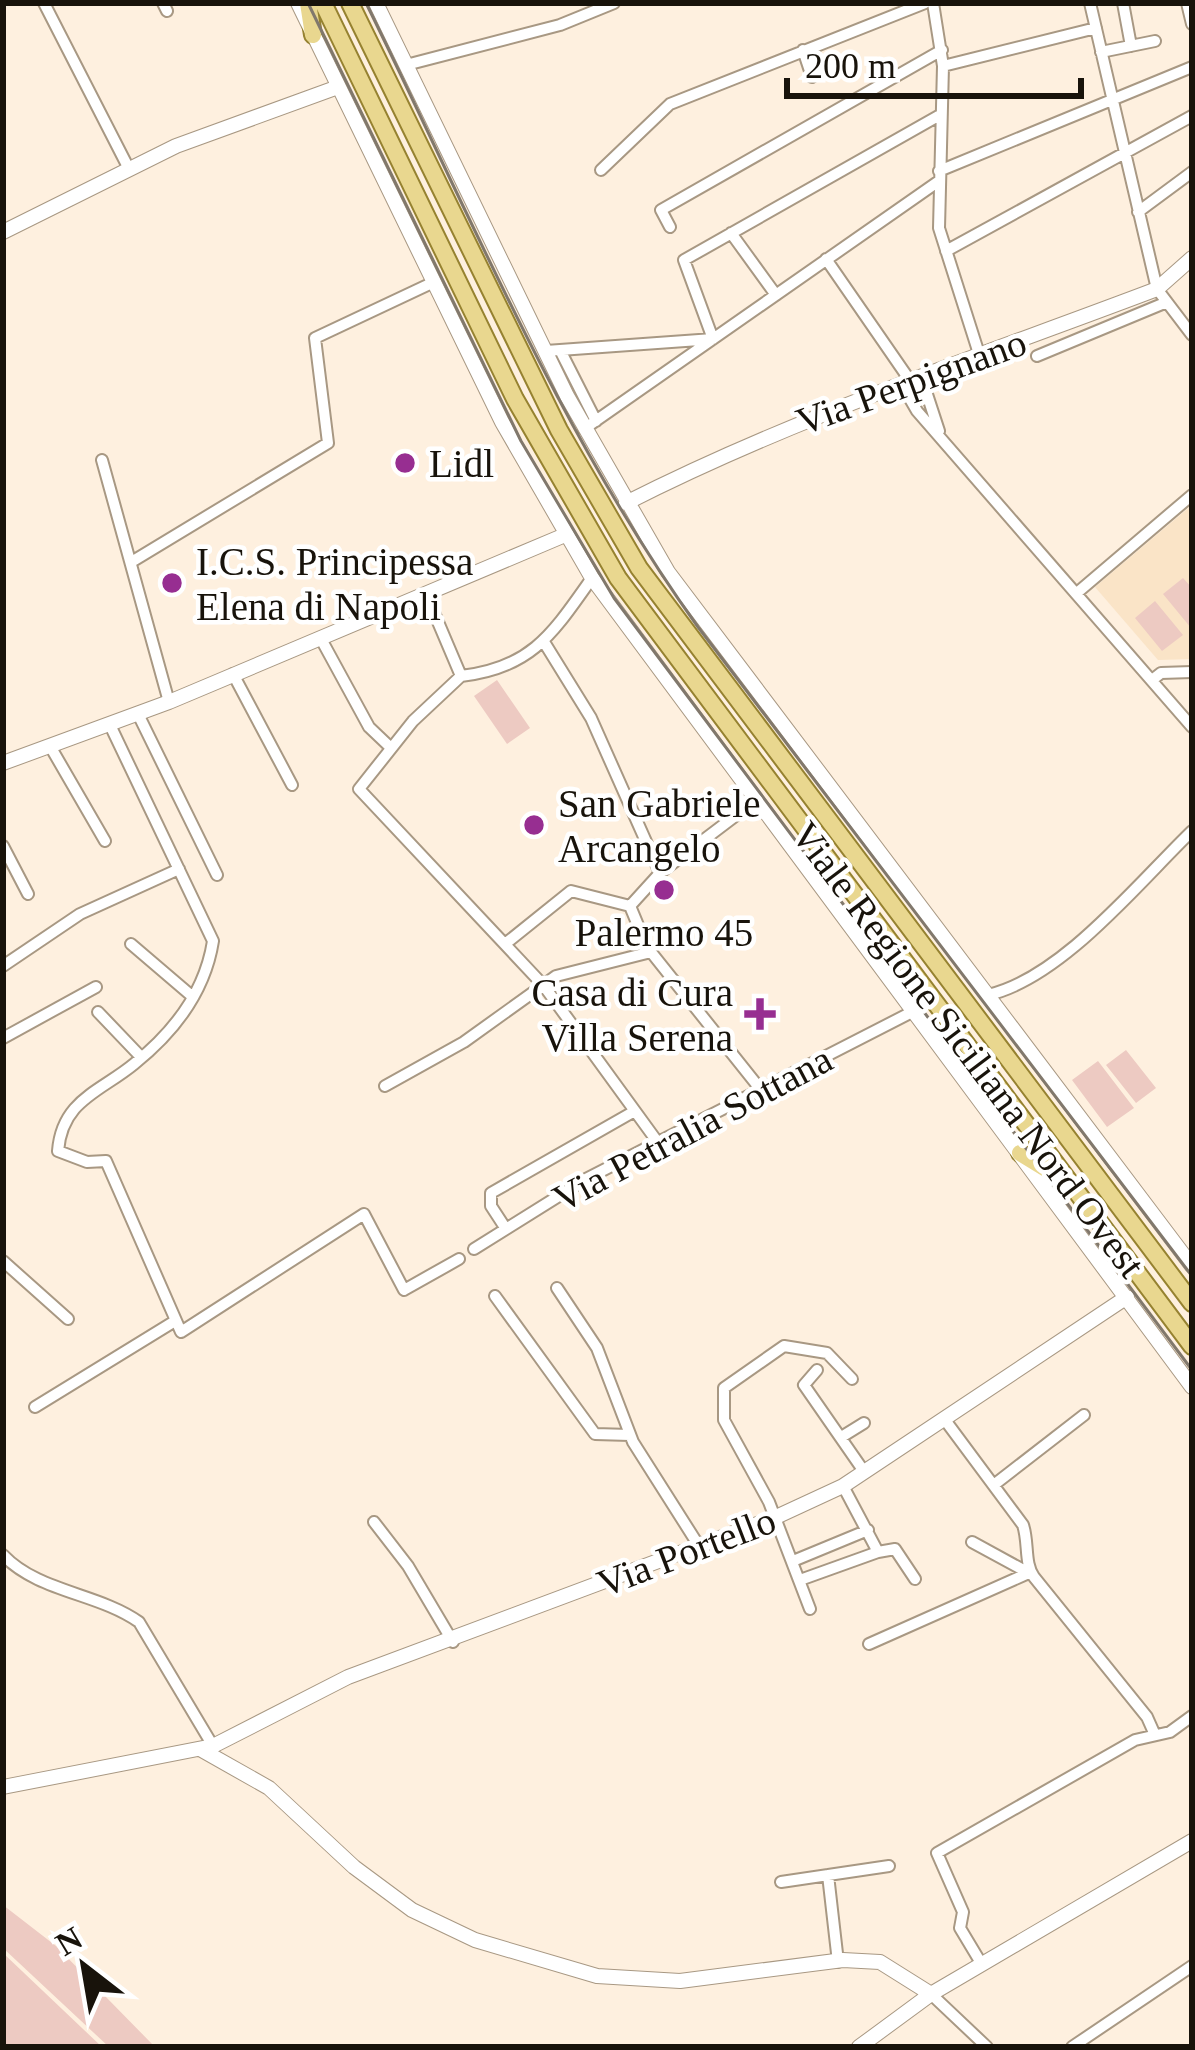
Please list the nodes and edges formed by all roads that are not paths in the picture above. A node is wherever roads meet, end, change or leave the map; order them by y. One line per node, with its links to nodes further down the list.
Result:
1 (44, 3): 29 (street)
2 (298, 3): 14 (street, Viale Regione Siciliana Nord Ovest)
3 (308, 3): 14 (main road)
4 (323, 3): 99 (main road, Viale Regione Siciliana Nord Ovest)
5 (350, 3): 108 (main road, Viale Regione Siciliana Nord Ovest)
6 (376, 3): 20 (street, Viale Regione Siciliana Nord Ovest)
7 (614, 3): 20 (street)
8 (929, 3): 17 (street); 18 (street)
9 (1090, 3): 13 (street)
10 (1123, 3): 16 (street)
11 (1187, 3): 12 (street)
12 (1192, 23)
13 (1096, 28): 19 (street); 21 (street)
14 (313, 35): 24 (street, Viale Regione Siciliana Nord Ovest)
15 (1155, 41): 16 (street)
16 (1131, 46): 19 (street)
17 (803, 50): 23 (street); 30 (street)
18 (942, 50): 21 (street); 34 (street)
19 (1101, 52): 25 (street)
20 (406, 65): 45 (street, Viale Regione Siciliana Nord Ovest)
21 (944, 66): 26 (street)
22 (1192, 67): 25 (street)
23 (812, 77)
24 (338, 87): 29 (street); 40 (street, Viale Regione Siciliana Nord Ovest)
25 (1111, 99): 28 (street); 32 (street)
26 (940, 115): 32 (street); 36 (street)
27 (1192, 116): 28 (street)
28 (1124, 153): 33 (street); 37 (street)
29 (128, 167): 35 (street)
30 (601, 170)
31 (1192, 172): 33 (street)
32 (939, 176): 37 (street); 39 (street)
33 (1138, 212): 42 (street)
34 (670, 227)
35 (3, 232)
36 (731, 233): 41 (street); 44 (street)
37 (946, 251): 47 (street)
38 (1192, 258): 42 (street, Via Perpignano)
39 (826, 260): 41 (street); 48 (street)
40 (434, 282): 54 (street, Viale Regione Siciliana Nord Ovest); 55 (street)
41 (776, 295): 44 (street)
42 (1162, 296): 43 (street); 46 (street); 47 (street, Via Perpignano)
43 (1192, 335)
44 (712, 339): 45 (street); 49 (street)
45 (553, 350): 49 (street, Viale Regione Siciliana Nord Ovest)
46 (1037, 356)
47 (980, 357): 48 (street, Via Perpignano)
48 (912, 382): 50 (street); 50 (street); 53 (street, Via Perpignano)
49 (590, 425): 53 (street, Viale Regione Siciliana Nord Ovest)
50 (941, 440): 57 (street)
51 (102, 460): 55 (street)
52 (1192, 495): 57 (street)
53 (626, 503): 88 (street, Viale Regione Siciliana Nord Ovest)
54 (565, 535): 56 (street, Viale Regione Siciliana Nord Ovest); 58 (street)
55 (133, 561): 65 (street)
56 (592, 578): 60 (street); 73 (street, Viale Regione Siciliana Nord Ovest)
57 (1078, 592): 64 (street)
58 (427, 596): 59 (street); 63 (street)
59 (321, 638): 62 (street); 70 (street)
60 (544, 641): 63 (street); 78 (street)
61 (1192, 672): 64 (street)
62 (233, 674): 65 (street); 72 (street)
63 (461, 676): 70 (street)
64 (1152, 680): 68 (street)
65 (169, 702): 66 (street)
66 (137, 714): 67 (street); 79 (street)
67 (110, 724): 69 (street); 77 (street)
68 (1192, 727)
69 (50, 746): 71 (street); 75 (street)
70 (390, 747): 83 (street)
71 (3, 763)
72 (292, 785)
73 (754, 801): 78 (street); 90 (street, Viale Regione Siciliana Nord Ovest)
74 (1192, 831): 88 (street)
75 (105, 841)
76 (3, 846): 80 (street)
77 (179, 869): 85 (street); 89 (street)
78 (660, 873): 81 (street)
79 (217, 875)
80 (28, 894)
81 (630, 906): 83 (street); 84 (street)
82 (130, 944): 89 (street)
83 (505, 944): 86 (street)
84 (651, 952): 86 (street); 95 (street)
85 (3, 966)
86 (544, 986): 94 (street); 96 (street)
87 (96, 987): 92 (street)
88 (988, 995): 104 (street, Viale Regione Siciliana Nord Ovest)
89 (193, 997): 93 (street)
90 (914, 1011): 95 (street, Via Petralia Sottana); 98 (street, Viale Regione Siciliana Nord Ovest)
91 (98, 1012): 93 (street)
92 (3, 1038)
93 (141, 1058): 110 (street)
94 (386, 1086)
95 (761, 1090): 97 (street, Via Petralia Sottana)
96 (633, 1112): 97 (street); 100 (street)
97 (659, 1144): 100 (street, Via Petralia Sottana)
98 (1021, 1153): 99 (main road); 107 (street, Viale Regione Siciliana Nord Ovest)
99 (1071, 1184): 111 (main road, Viale Regione Siciliana Nord Ovest)
100 (506, 1229): 101 (street, Via Petralia Sottana)
101 (474, 1249)
102 (459, 1259): 110 (street)
103 (3, 1262): 109 (street)
104 (1192, 1266)
105 (557, 1288): 119 (street)
106 (495, 1296): 119 (street)
107 (1127, 1297): 114 (street, Viale Regione Siciliana Nord Ovest); 117 (street, Via Portello)
108 (1192, 1304)
109 (68, 1319)
110 (175, 1321): 115 (street)
111 (1192, 1346)
112 (817, 1370): 120 (street)
113 (852, 1379): 124 (street)
114 (1192, 1387)
115 (35, 1407)
116 (1084, 1415): 122 (street)
117 (945, 1420): 121 (street, Via Portello); 122 (street)
118 (864, 1423): 120 (street)
119 (630, 1435): 128 (street)
120 (843, 1436): 121 (street)
121 (861, 1467): 123 (street, Via Portello)
122 (995, 1484): 132 (street)
123 (843, 1486): 124 (street, Via Portello); 126 (street)
124 (776, 1517): 128 (street, Via Portello); 131 (street)
125 (374, 1522): 136 (street)
126 (868, 1530): 129 (street); 131 (street)
127 (972, 1542): 132 (street)
128 (699, 1546): 136 (street, Via Portello)
129 (878, 1552): 133 (street); 134 (street)
130 (3, 1556): 140 (street)
131 (793, 1562): 134 (street)
132 (1029, 1570): 137 (street); 139 (street)
133 (915, 1579)
134 (800, 1580): 135 (street)
135 (811, 1609)
136 (453, 1642): 140 (street, Via Portello)
137 (869, 1644)
138 (1192, 1715): 139 (street)
139 (1154, 1736): 147 (street)
140 (207, 1747): 141 (street, Via Portello); 146 (street)
141 (3, 1787)
142 (1192, 1841): 147 (street)
143 (889, 1866): 144 (street)
144 (828, 1875): 145 (street); 146 (street)
145 (781, 1882)
146 (838, 1962): 149 (street)
147 (981, 1963): 149 (street)
148 (1192, 1966): 152 (street)
149 (931, 1994): 150 (street); 151 (street)
150 (859, 2047)
151 (987, 2047)
152 (1072, 2047)

